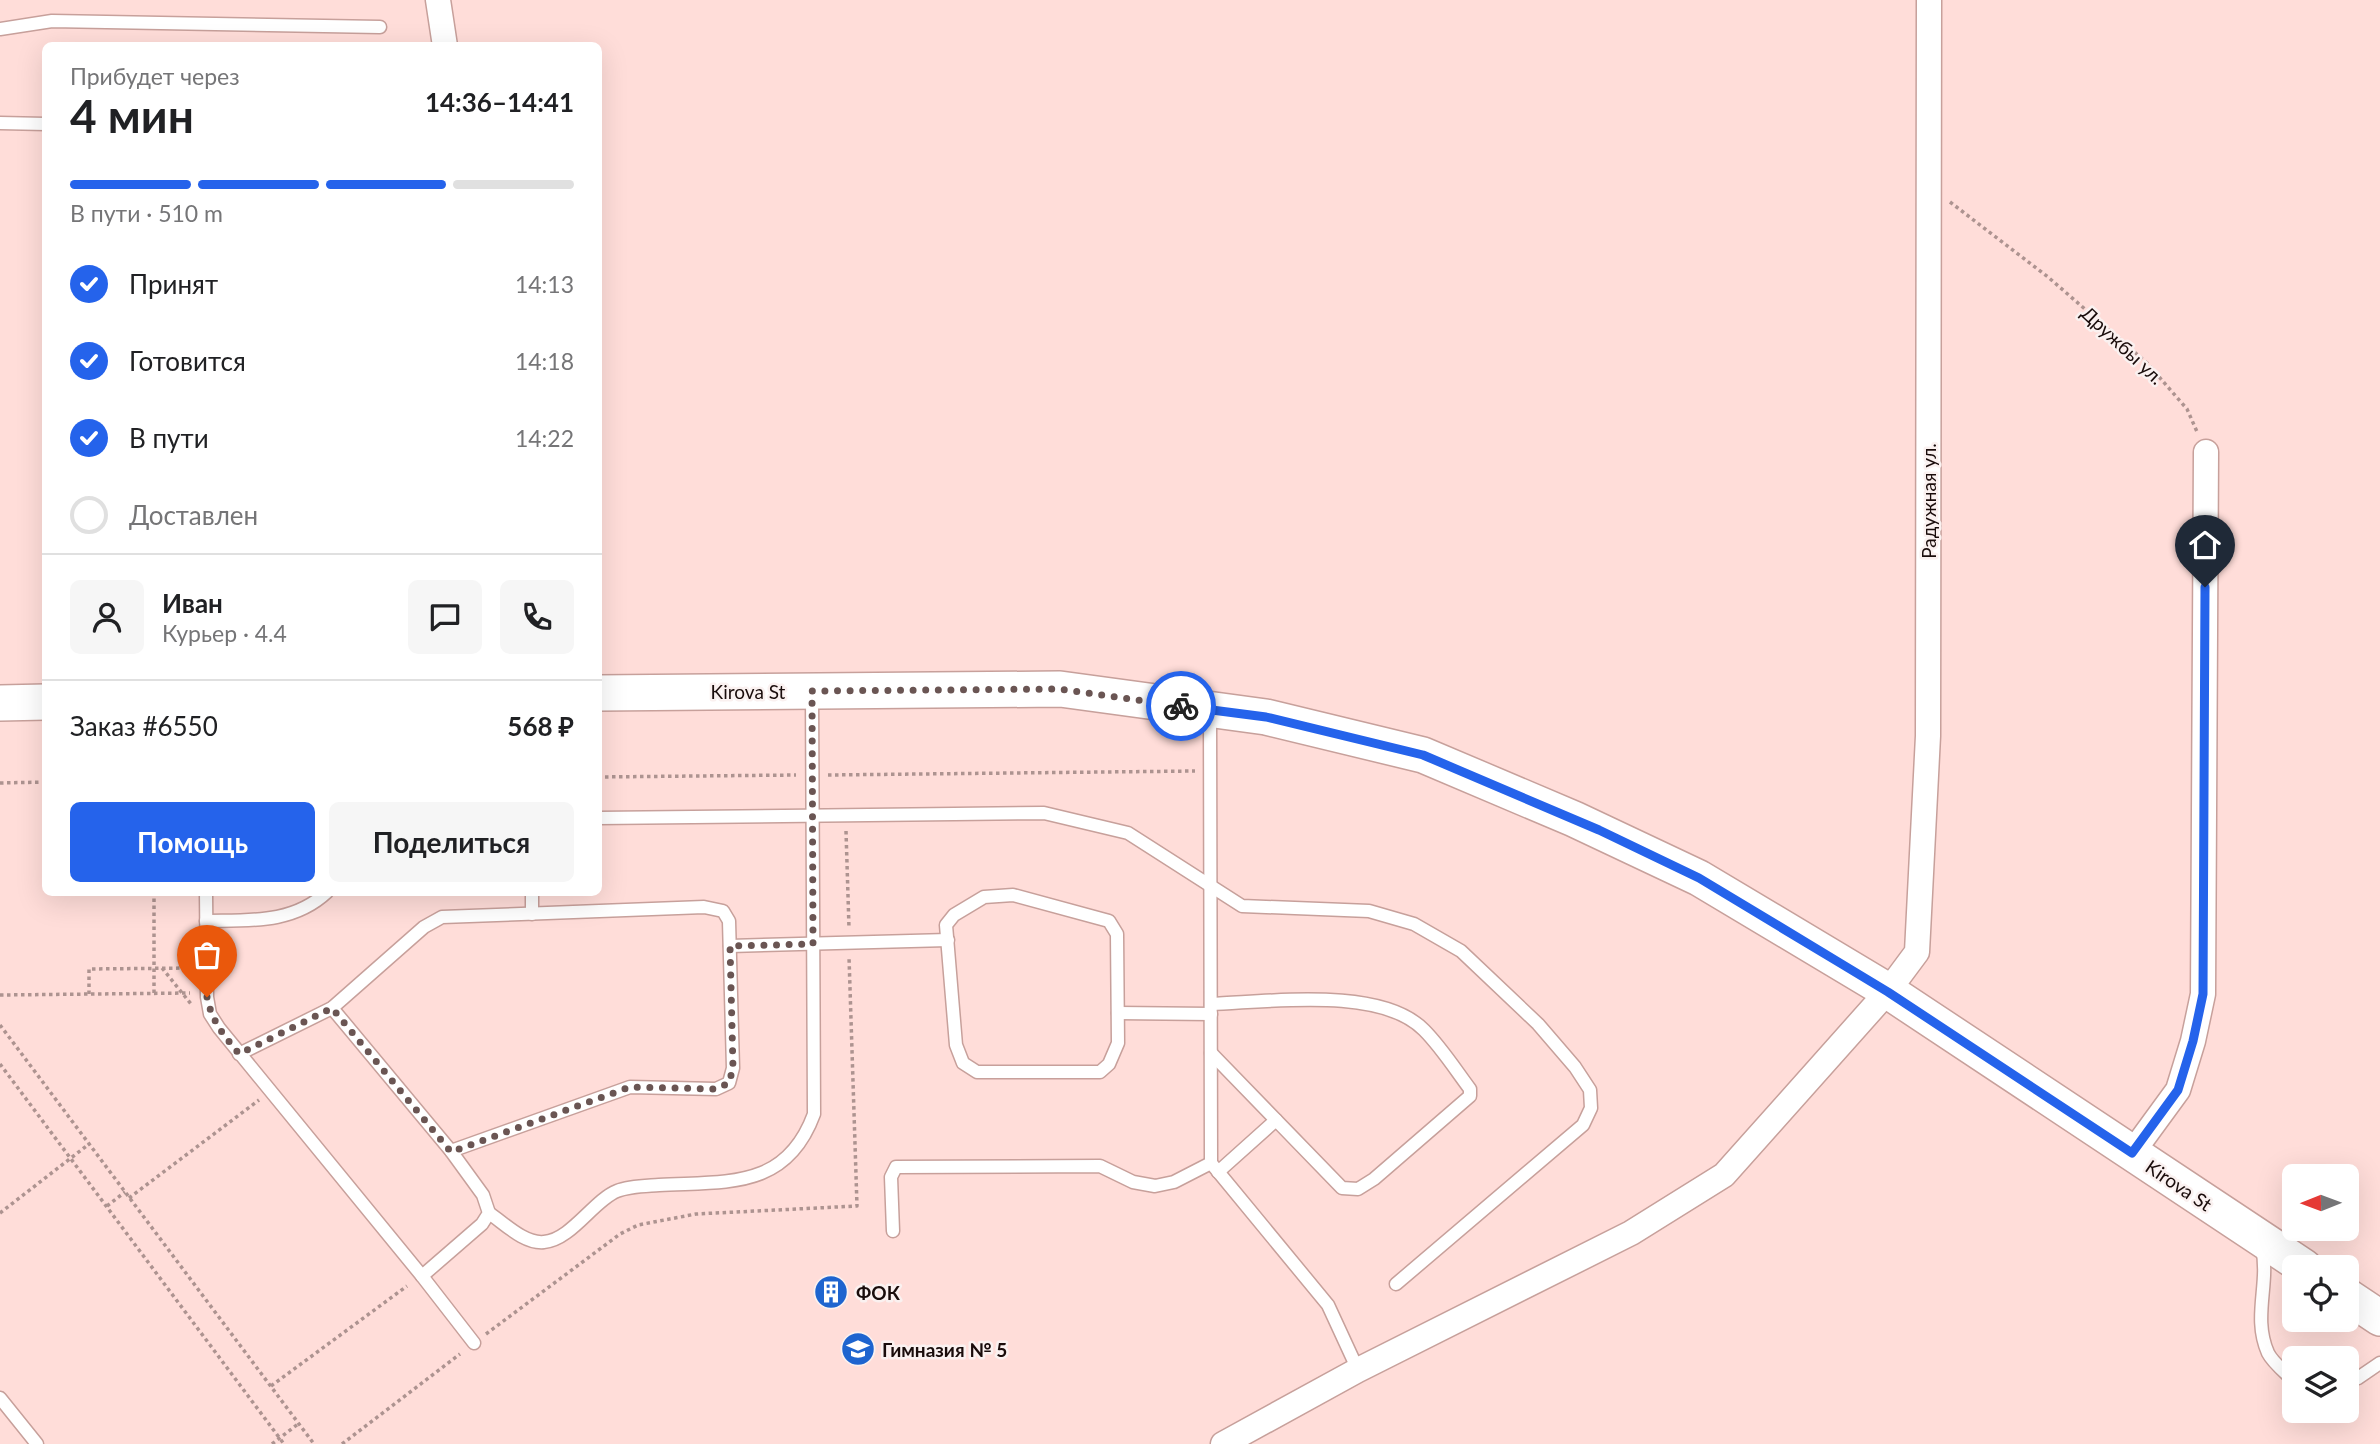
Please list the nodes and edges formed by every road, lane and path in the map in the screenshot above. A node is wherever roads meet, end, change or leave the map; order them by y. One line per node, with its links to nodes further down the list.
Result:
1 (439, 0): 5 (street)
2 (1929, 0): 8 (street, Радужная ул.)
3 (380, 27): 4 (lane)
4 (0, 29)
5 (444, 42)
6 (0, 123): 7 (lane)
7 (42, 124)
8 (1929, 164): 9 (path, Дружбы ул.); 34 (street, Радужная ул.)
9 (2206, 452): 50 (street)
10 (812, 691): 11 (main road, Kirova St); 14 (main road, Kirova St); 16 (lane)
11 (602, 692)
12 (42, 702): 13 (main road)
13 (0, 703)
14 (1210, 709): 15 (lane); 34 (main road, Kirova St)
15 (1210, 771): 16 (path); 22 (lane)
16 (813, 775): 17 (path); 20 (lane)
17 (602, 777)
18 (42, 782): 19 (path)
19 (0, 783)
20 (813, 815): 21 (lane); 22 (lane); 30 (lane)
21 (602, 818)
22 (1211, 887): 40 (lane); 62 (lane)
23 (154, 896): 32 (path)
24 (206, 896): 28 (lane)
25 (323, 896): 28 (lane)
26 (532, 896): 27 (lane)
27 (532, 914): 31 (lane); 39 (lane)
28 (206, 921): 33 (lane)
29 (948, 940): 30 (lane); 41 (lane); 41 (lane)
30 (813, 944): 31 (lane); 57 (lane)
31 (730, 946): 49 (lane)
32 (154, 968): 33 (path); 35 (path); 37 (path)
33 (207, 968): 36 (lane)
34 (1888, 992): 50 (main road, Kirova St); 68 (street, Радужная ул.)
35 (153, 993): 36 (path); 37 (path)
36 (207, 993): 44 (lane)
37 (89, 994): 38 (path)
38 (0, 995)
39 (332, 1008): 44 (lane); 49 (lane)
40 (1211, 1009): 41 (lane); 43 (lane); 47 (lane)
41 (1118, 1013)
42 (0, 1025): 48 (path)
43 (1211, 1053): 47 (lane); 52 (lane)
44 (239, 1054): 61 (lane)
45 (0, 1064): 51 (path)
46 (264, 1097): 54 (path)
47 (1276, 1120): 52 (lane)
48 (89, 1144): 51 (path); 53 (path)
49 (451, 1152): 57 (lane)
50 (2132, 1153): 59 (main road, Kirova St)
51 (71, 1159): 55 (path); 56 (path)
52 (1215, 1168): 58 (lane); 68 (lane)
53 (125, 1192): 54 (path); 55 (path)
54 (129, 1198): 70 (path)
55 (107, 1206): 73 (path)
56 (0, 1213)
57 (489, 1213): 61 (lane)
58 (893, 1231)
59 (2260, 1238): 60 (main road, Kirova St); 67 (lane)
60 (2286, 1255)
61 (417, 1279): 65 (lane); 70 (path)
62 (1396, 1284)
63 (2359, 1304): 64 (main road)
64 (2380, 1318)
65 (474, 1343)
66 (2380, 1363): 69 (lane)
67 (2282, 1369)
68 (1358, 1370): 78 (street, Радужная ул.)
69 (2359, 1377)
70 (271, 1386): 72 (path)
71 (0, 1398): 74 (lane)
72 (299, 1423): 73 (path); 77 (path)
73 (280, 1438): 75 (path); 76 (path)
74 (37, 1444)
75 (272, 1444)
76 (284, 1444)
77 (314, 1444)
78 (1223, 1444)

